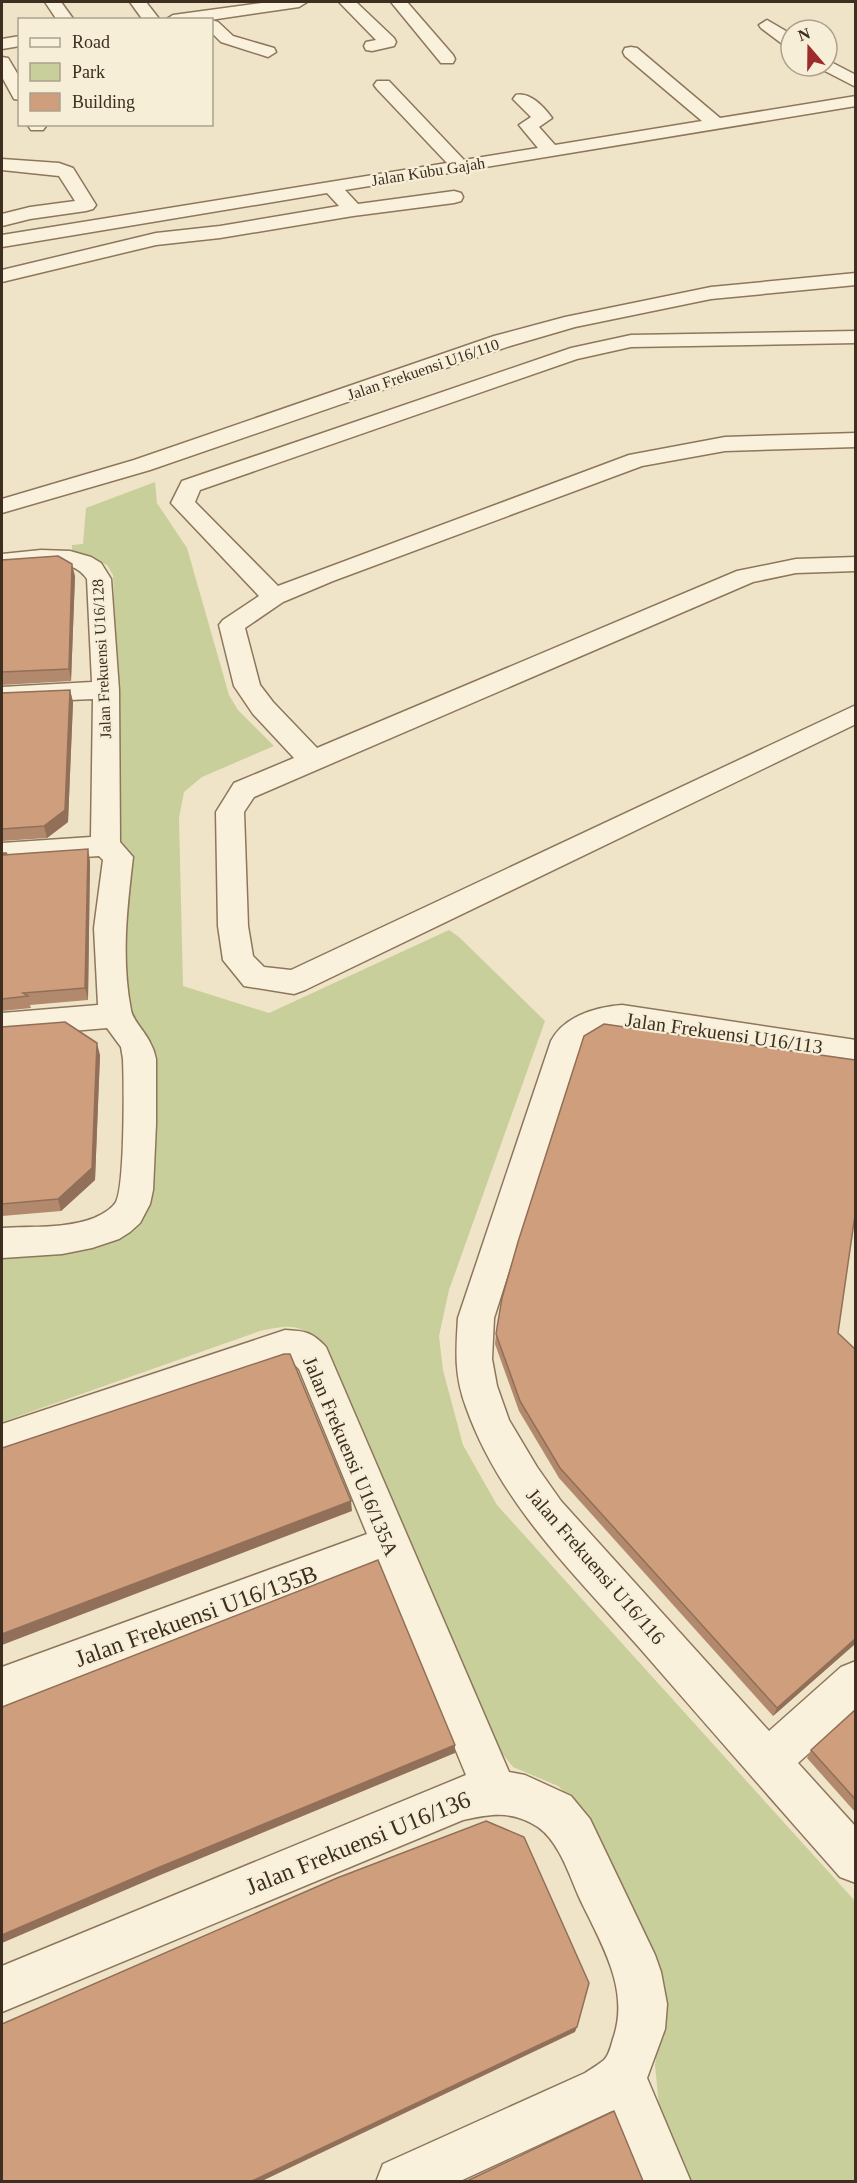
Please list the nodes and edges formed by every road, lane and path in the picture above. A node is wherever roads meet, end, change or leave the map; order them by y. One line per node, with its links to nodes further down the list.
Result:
1 (53, 2): 7 (street)
2 (138, 2): 8 (street)
3 (299, 2): 6 (street)
4 (347, 2): 15 (street)
5 (399, 2): 18 (street)
6 (232, 6): 9 (street)
7 (65, 18)
8 (150, 18)
9 (211, 18)
10 (767, 25): 12 (street)
11 (213, 26): 16 (street)
12 (779, 34)
13 (18, 41): 14 (street)
14 (2, 44)
15 (372, 46)
16 (268, 52)
17 (631, 52): 26 (street)
18 (447, 59)
19 (2, 62): 23 (street)
20 (839, 72): 21 (street)
21 (855, 82)
22 (382, 85): 29 (street)
23 (18, 91)
24 (522, 99): 27 (street)
25 (855, 101): 26 (street, Jalan Kubu Gajah)
26 (717, 124): 27 (street, Jalan Kubu Gajah)
27 (550, 152): 29 (street, Jalan Kubu Gajah)
28 (2, 165): 32 (street)
29 (460, 166): 30 (street, Jalan Kubu Gajah)
30 (332, 187): 33 (street); 35 (street, Jalan Kubu Gajah)
31 (454, 197): 33 (street)
32 (86, 204): 34 (street); 35 (street)
33 (353, 210): 37 (street)
34 (2, 220)
35 (103, 225): 36 (street, Jalan Kubu Gajah)
36 (2, 241)
37 (2, 276)
38 (855, 279): 41 (street, Jalan Frekuensi U16/110)
39 (855, 337): 44 (street)
40 (855, 440): 44 (street)
41 (2, 506)
42 (2, 561): 45 (street, Jalan Frekuensi U16/128)
43 (855, 564): 48 (street)
44 (274, 597): 48 (street)
45 (106, 690): 46 (street); 49 (street, Jalan Frekuensi U16/128)
46 (2, 695)
47 (855, 713): 48 (street)
48 (312, 760)
49 (105, 846): 50 (street); 51 (street, Jalan Frekuensi U16/128)
50 (2, 854)
51 (115, 1015): 53 (street); 55 (street)
52 (593, 1022): 54 (street, Jalan Frekuensi U16/113); 60 (street, Jalan Frekuensi U16/116)
53 (2, 1025)
54 (855, 1052)
55 (2, 1243)
56 (2, 1441): 57 (street, Jalan Frekuensi U16/135A)
57 (390, 1544): 59 (street, Jalan Frekuensi U16/135B); 61 (street, Jalan Frekuensi U16/135A)
58 (855, 1682): 60 (street)
59 (2, 1688)
60 (766, 1761): 62 (street, Jalan Frekuensi U16/116)
61 (495, 1791): 63 (street, Jalan Frekuensi U16/136); 64 (street, Jalan Frekuensi U16/136)
62 (855, 1861)
63 (2, 1989)
64 (622, 2076): 65 (street); 66 (street)
65 (401, 2181)
66 (666, 2181)

